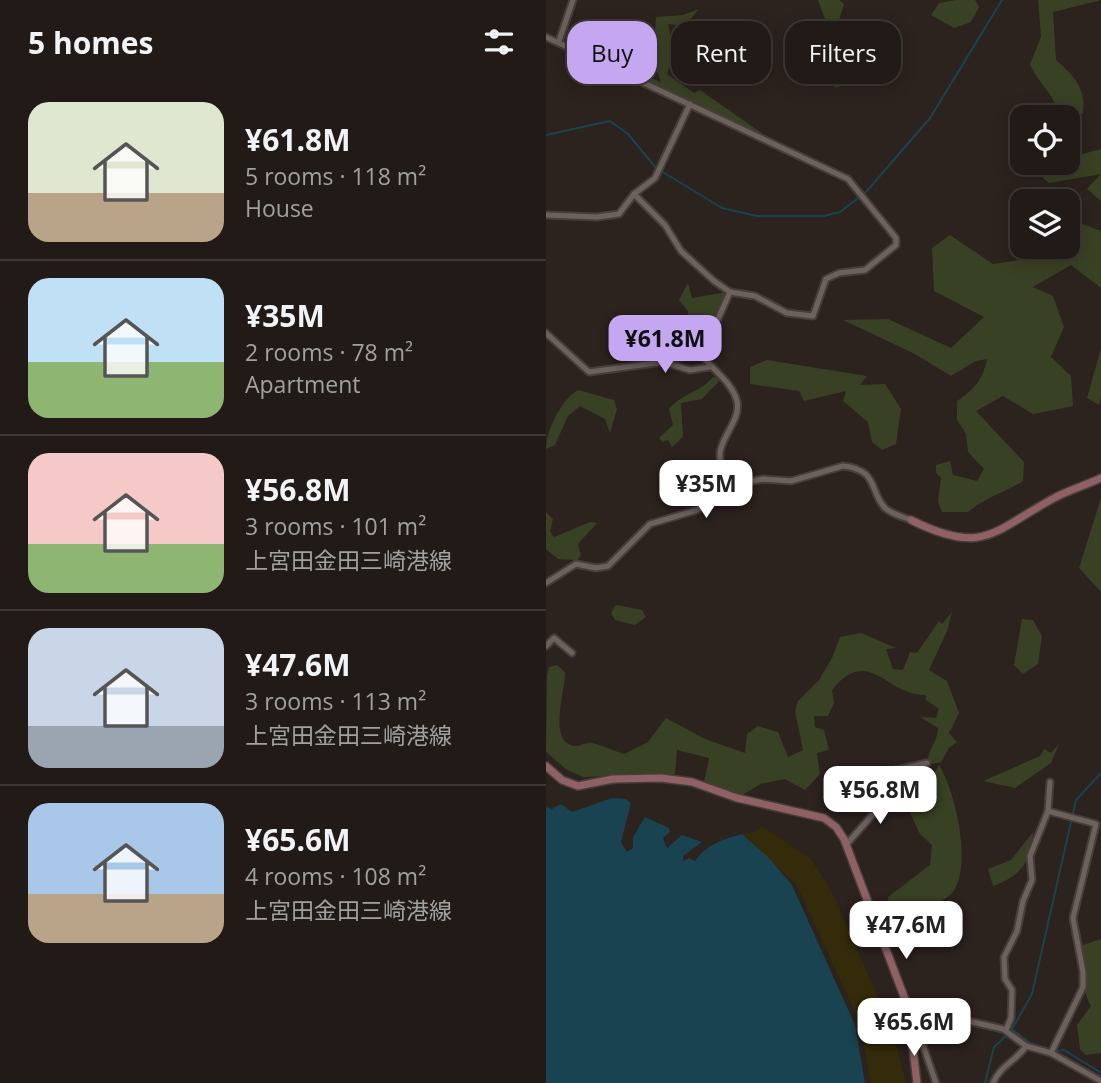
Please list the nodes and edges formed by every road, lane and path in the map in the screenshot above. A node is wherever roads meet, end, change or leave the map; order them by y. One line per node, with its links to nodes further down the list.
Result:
1 (573, 0): 3 (street)
2 (546, 37): 3 (street)
3 (559, 41): 4 (street)
4 (690, 104): 5 (street); 7 (street)
5 (634, 194): 6 (street); 7 (street)
6 (546, 215)
7 (730, 292): 9 (street)
8 (546, 333): 9 (street)
9 (709, 367): 11 (street)
10 (1101, 478): 12 (main road)
11 (747, 481): 12 (street); 13 (street)
12 (911, 520)
13 (546, 583)
14 (546, 646): 15 (street)
15 (572, 653)
16 (927, 763): 20 (street)
17 (546, 766): 20 (main road)
18 (1049, 782): 19 (street)
19 (1048, 811): 22 (street); 24 (street)
20 (846, 845): 21 (main road)
21 (913, 1025): 22 (street); 26 (main road); 27 (street)
22 (1006, 1030): 23 (street)
23 (1026, 1045): 24 (street); 28 (street)
24 (1052, 1051): 25 (street)
25 (1101, 1081)
26 (917, 1083)
27 (936, 1083)
28 (993, 1083)

